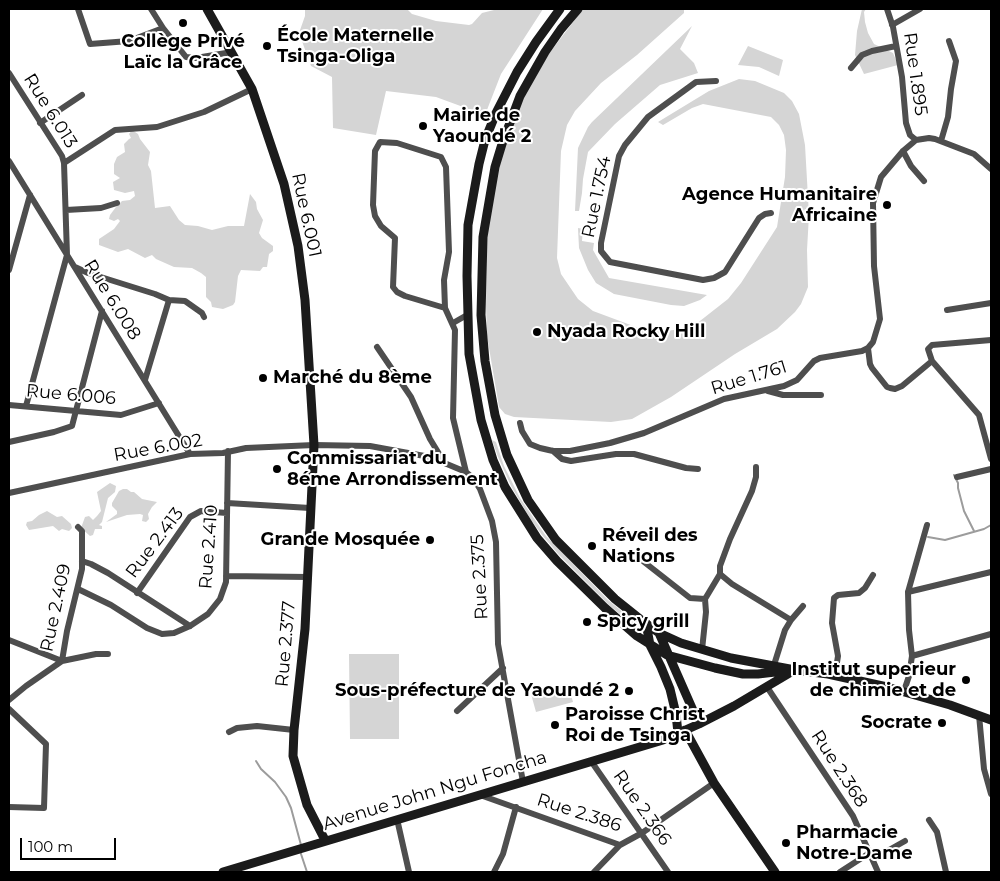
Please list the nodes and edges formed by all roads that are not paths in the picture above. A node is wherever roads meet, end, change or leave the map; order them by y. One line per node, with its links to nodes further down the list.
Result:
1 (78, 9): 9 (street)
2 (151, 9): 9 (street)
3 (207, 9): 12 (main road, Rue 6.001)
4 (560, 9): 38 (main road)
5 (578, 9): 84 (main road)
6 (887, 9): 8 (street, Rue 1.895)
7 (920, 9): 8 (street)
8 (892, 24): 11 (street, Rue 1.895)
9 (163, 28): 12 (street)
10 (949, 41): 20 (street)
11 (896, 46): 13 (street); 19 (street, Rue 1.895)
12 (232, 52): 16 (main road, Rue 6.001)
13 (851, 68)
14 (9, 73): 18 (street, Rue 6.013)
15 (716, 82): 29 (street, Rue 1.754)
16 (252, 89): 23 (street); 54 (main road, Rue 6.001)
17 (82, 95): 18 (street)
18 (40, 123): 23 (street, Rue 6.013)
19 (916, 140): 20 (street); 21 (street)
20 (942, 141): 24 (street)
21 (903, 151): 25 (street); 43 (street)
22 (9, 161): 26 (street, Rue 6.008)
23 (64, 163): 28 (street, Rue 6.013)
24 (991, 169)
25 (924, 181)
26 (30, 195): 30 (street, Rue 6.008); 32 (street)
27 (118, 203): 28 (street)
28 (66, 210): 30 (street, Rue 6.013)
29 (771, 213)
30 (67, 255): 31 (street, Rue 6.008); 50 (street)
31 (74, 267): 33 (street); 37 (street, Rue 6.008)
32 (9, 270)
33 (168, 300): 39 (street); 45 (street)
34 (991, 303): 36 (street)
35 (445, 308): 35 (street); 40 (street)
36 (946, 310)
37 (102, 311): 45 (street, Rue 6.008); 51 (street)
38 (467, 315): 40 (street); 89 (main road)
39 (204, 317)
40 (453, 323): 63 (street)
41 (991, 340): 44 (street)
42 (377, 347): 59 (street)
43 (868, 348): 44 (street); 46 (street, Rue 1.761)
44 (932, 361): 58 (street)
45 (145, 380): 48 (street, Rue 6.008)
46 (766, 390): 47 (street); 56 (street, Rue 1.761)
47 (821, 395)
48 (159, 403): 51 (street, Rue 6.006); 57 (street, Rue 6.008)
49 (9, 405): 50 (street, Rue 6.006)
50 (26, 406): 51 (street, Rue 6.006)
51 (75, 411): 53 (street)
52 (520, 423): 56 (street, Rue 1.761)
53 (9, 442)
54 (314, 445): 55 (street, Rue 6.002); 59 (street, Rue 2.375); 67 (main road, Rue 2.377)
55 (228, 451): 57 (street, Rue 6.002); 66 (street, Rue 2.410)
56 (553, 451): 61 (street)
57 (190, 454): 65 (street, Rue 6.002)
58 (991, 459)
59 (444, 462): 63 (street, Rue 2.375)
60 (756, 468): 74 (street)
61 (698, 469)
62 (991, 469): 64 (street)
63 (466, 472): 96 (street, Rue 2.375)
64 (957, 477)
65 (9, 493)
66 (227, 503): 67 (street); 68 (street, Rue 2.410)
67 (310, 508): 77 (main road, Rue 2.377)
68 (227, 513): 76 (street, Rue 2.410); 80 (street, Rue 2.413)
69 (927, 525): 79 (street)
70 (78, 528): 72 (street, Rue 2.409)
71 (639, 558): 81 (street)
72 (82, 561): 78 (street, Rue 2.409); 80 (street)
73 (991, 572): 79 (street)
74 (720, 574): 81 (street); 83 (street)
75 (873, 575): 98 (street)
76 (226, 576): 77 (street); 85 (street, Rue 2.410)
77 (308, 577): 107 (main road, Rue 2.377)
78 (78, 589): 85 (street, Rue 2.410); 94 (street, Rue 2.409)
79 (908, 592): 93 (street)
80 (137, 593): 85 (street)
81 (705, 599): 90 (street)
82 (803, 606): 83 (street)
83 (791, 620): 95 (street)
84 (646, 623): 86 (main road); 89 (main road)
85 (190, 626)
86 (659, 633): 90 (main road); 92 (main road)
87 (991, 634): 93 (street)
88 (9, 640): 94 (street)
89 (650, 645): 92 (main road); 109 (main road)
90 (702, 650): 95 (main road)
91 (108, 654): 94 (street)
92 (667, 655): 97 (main road); 106 (main road)
93 (912, 656): 100 (street)
94 (62, 662): 101 (street, Rue 2.409)
95 (774, 665): 97 (main road)
96 (502, 668): 103 (street); 111 (street, Rue 2.375)
97 (795, 670): 98 (main road); 99 (main road, Avenue John Ngu Foncha)
98 (835, 675): 100 (main road)
99 (766, 687): 106 (main road, Avenue John Ngu Foncha); 123 (street, Rue 2.368)
100 (904, 691): 104 (main road)
101 (9, 700)
102 (9, 709): 115 (street)
103 (457, 711)
104 (979, 715): 105 (main road); 114 (street)
105 (991, 720)
106 (698, 724): 109 (main road, Avenue John Ngu Foncha)
107 (294, 730): 108 (street); 120 (main road, Rue 2.377)
108 (229, 732)
109 (681, 732): 110 (main road, Avenue John Ngu Foncha); 112 (main road)
110 (591, 761): 111 (main road, Avenue John Ngu Foncha); 119 (street, Rue 2.366)
111 (523, 782): 113 (main road, Avenue John Ngu Foncha)
112 (714, 783): 119 (street, Rue 2.386); 130 (main road)
113 (478, 794): 116 (street, Rue 2.386); 117 (main road, Avenue John Ngu Foncha)
114 (991, 794)
115 (9, 807)
116 (516, 807): 122 (street, Rue 2.386); 127 (street)
117 (397, 819): 120 (main road, Avenue John Ngu Foncha); 126 (street)
118 (929, 820): 133 (street)
119 (642, 833): 122 (street, Rue 2.386); 129 (street, Rue 2.366)
120 (325, 840): 124 (main road, Avenue John Ngu Foncha)
121 (905, 841): 123 (street)
122 (620, 845): 128 (street)
123 (872, 855): 131 (street); 132 (street, Rue 2.368)
124 (245, 869): 125 (main road, Avenue John Ngu Foncha)
125 (223, 872)
126 (409, 872)
127 (494, 872)
128 (594, 872)
129 (668, 872)
130 (775, 872)
131 (840, 872)
132 (878, 872)
133 (946, 872)

